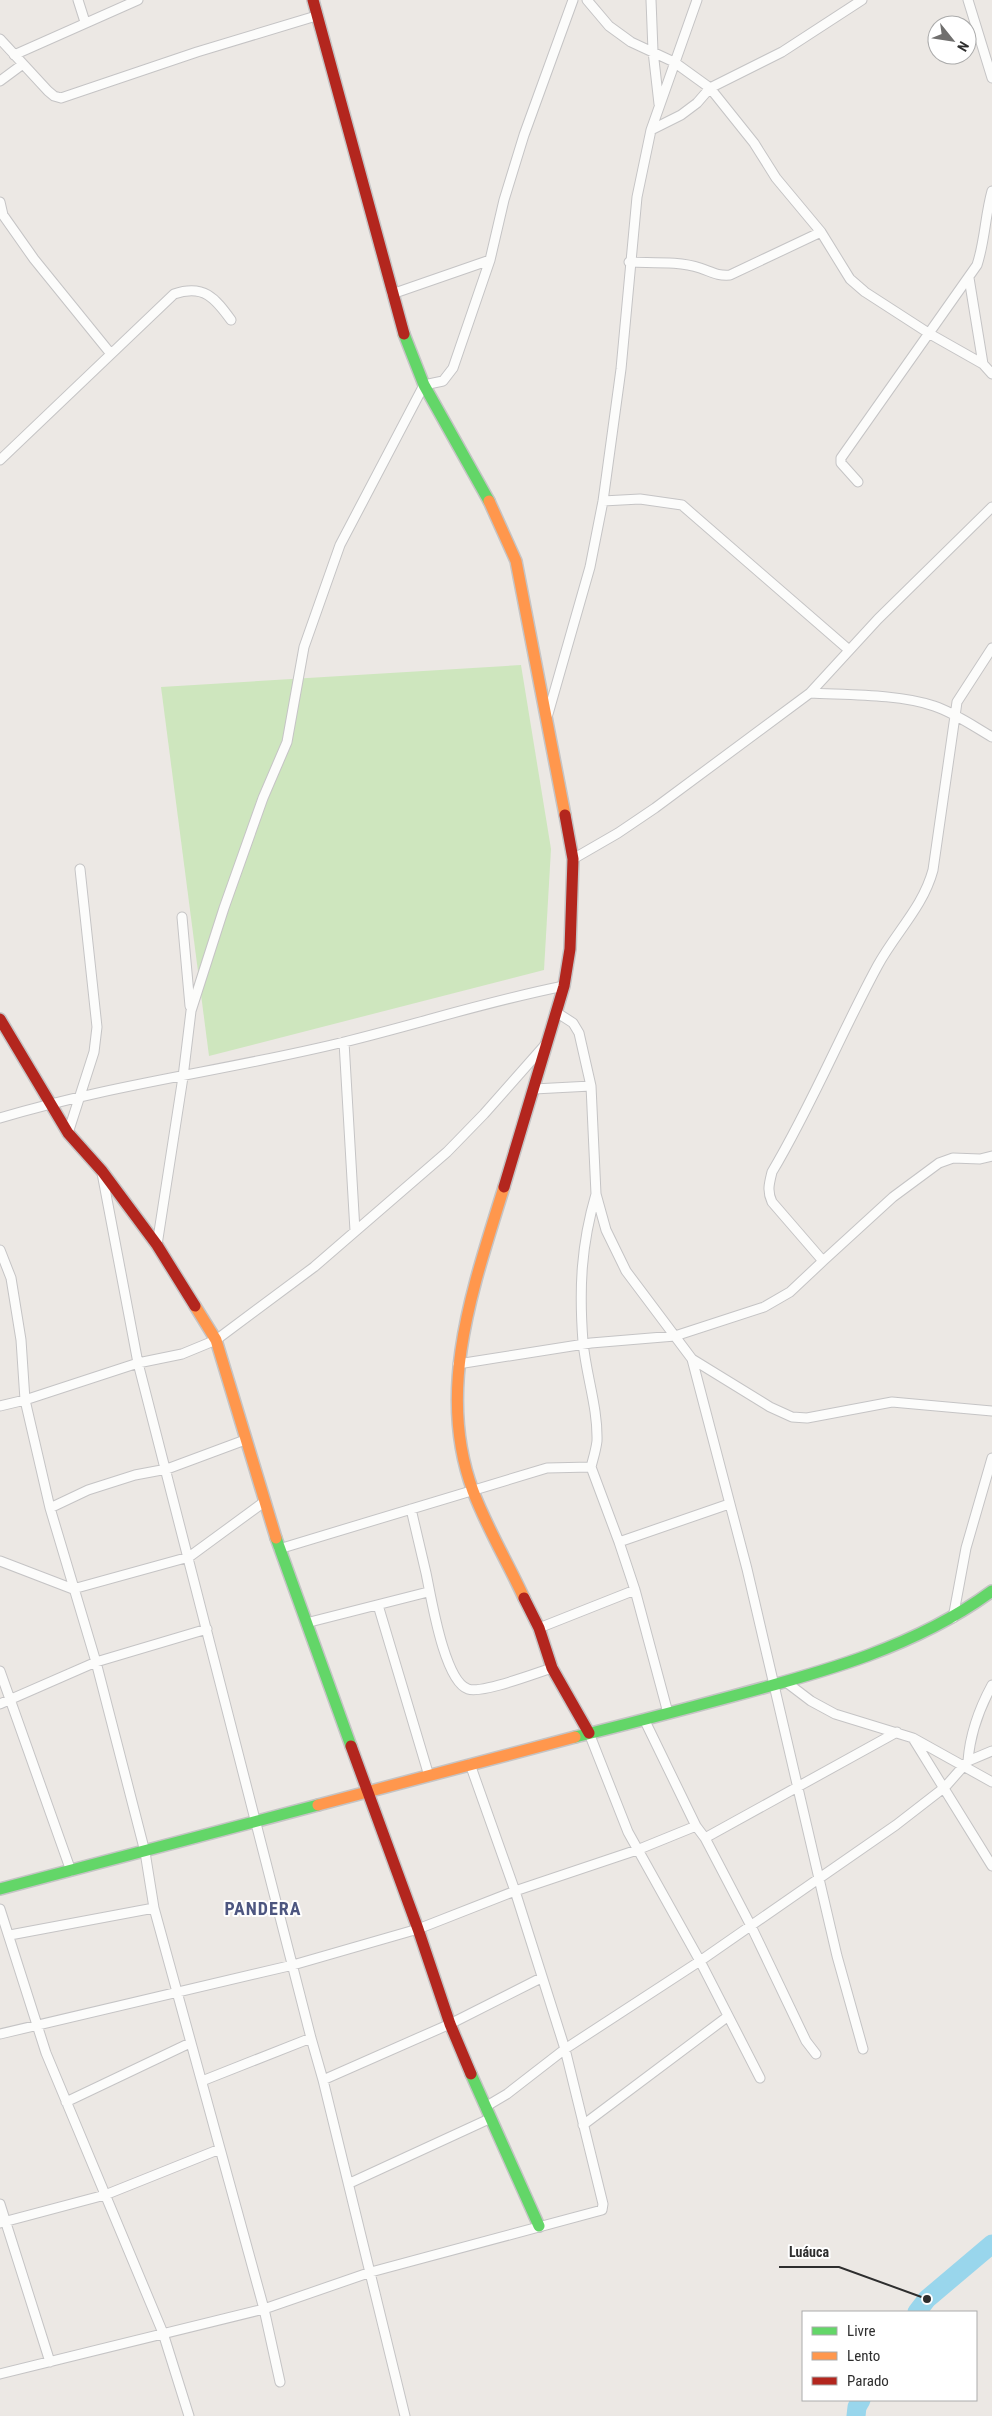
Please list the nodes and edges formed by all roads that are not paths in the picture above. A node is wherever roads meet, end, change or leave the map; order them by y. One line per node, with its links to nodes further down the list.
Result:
1 (78, 0): 11 (street)
2 (138, 0): 11 (street)
3 (313, 0): 10 (street)
4 (573, 0): 26 (street)
5 (587, 0): 13 (street)
6 (651, 0): 13 (street)
7 (696, 0): 15 (street)
8 (862, 0): 19 (street)
9 (968, 0): 17 (street)
10 (316, 16): 16 (street); 29 (street)
11 (85, 22): 14 (street)
12 (0, 39): 14 (street)
13 (653, 51): 15 (street); 20 (street)
14 (14, 55): 16 (street)
15 (674, 62): 19 (street); 20 (street)
16 (23, 64): 18 (street)
17 (992, 78)
18 (0, 82)
19 (710, 88): 21 (street); 25 (street)
20 (659, 106): 21 (street)
21 (651, 130): 27 (street)
22 (992, 192): 28 (street)
23 (0, 202): 24 (street)
24 (1, 216): 32 (street)
25 (821, 232): 27 (street); 31 (street)
26 (490, 260): 29 (street); 35 (street)
27 (629, 262): 38 (street)
28 (969, 278): 31 (street); 33 (street)
29 (392, 294): 35 (street)
30 (232, 320): 32 (street)
31 (930, 334): 33 (street); 37 (street)
32 (111, 354): 36 (street)
33 (983, 364): 34 (street)
34 (992, 374)
35 (424, 386): 44 (street); 50 (street)
36 (0, 460)
37 (858, 482)
38 (602, 501): 41 (street); 44 (street)
39 (992, 507): 41 (street)
40 (992, 648): 43 (street)
41 (849, 650): 42 (street)
42 (810, 693): 43 (street); 46 (street)
43 (954, 714): 45 (street); 68 (street)
44 (547, 717): 46 (street)
45 (992, 737)
46 (573, 859): 49 (street)
47 (80, 869): 58 (street)
48 (182, 916): 50 (street)
49 (564, 986): 51 (street); 53 (street)
50 (191, 1011): 55 (street)
51 (556, 1012): 54 (street); 56 (street)
52 (0, 1019): 59 (street)
53 (344, 1042): 55 (street); 65 (street)
54 (547, 1043): 57 (street); 65 (street)
55 (183, 1077): 58 (street); 66 (street)
56 (591, 1086): 57 (street); 64 (street)
57 (534, 1089): 74 (street)
58 (78, 1098): 59 (street); 61 (street)
59 (50, 1103): 60 (street); 61 (street)
60 (0, 1118)
61 (68, 1133): 63 (street)
62 (992, 1156): 68 (street)
63 (102, 1171): 66 (street); 73 (street)
64 (596, 1194): 69 (street); 71 (street)
65 (355, 1231): 70 (street)
66 (157, 1245): 70 (street)
67 (0, 1250): 75 (street)
68 (822, 1261): 69 (street)
69 (674, 1336): 71 (street); 72 (street)
70 (216, 1340): 73 (street); 78 (street)
71 (583, 1344): 74 (street); 80 (street)
72 (692, 1359): 77 (street); 84 (street)
73 (138, 1363): 75 (street); 81 (street)
74 (458, 1364): 82 (street)
75 (25, 1400): 76 (street); 85 (street)
76 (0, 1406)
77 (992, 1411)
78 (245, 1440): 81 (street); 83 (street)
79 (992, 1458): 96 (street)
80 (591, 1467): 82 (street); 87 (street)
81 (167, 1469): 85 (street); 89 (street)
82 (473, 1491): 86 (street); 98 (street)
83 (264, 1502): 88 (street); 89 (street)
84 (729, 1504): 87 (street); 105 (street)
85 (50, 1508): 91 (street)
86 (411, 1510): 88 (street); 94 (street)
87 (619, 1542): 92 (street)
88 (279, 1549): 97 (street)
89 (189, 1557): 91 (street); 99 (street)
90 (0, 1561): 91 (street)
91 (73, 1589): 100 (street)
92 (635, 1590): 98 (street); 108 (street)
93 (992, 1591): 96 (street)
94 (428, 1592): 95 (street); 101 (street)
95 (378, 1605): 97 (street); 116 (street)
96 (954, 1618): 103 (street)
97 (306, 1623): 120 (street)
98 (539, 1628): 101 (street)
99 (208, 1630): 100 (street); 121 (street)
100 (96, 1662): 106 (street); 125 (street)
101 (552, 1668): 111 (street)
102 (0, 1671): 106 (street)
103 (786, 1682): 105 (street); 110 (street)
104 (992, 1685): 114 (street)
105 (773, 1686): 108 (street); 119 (street)
106 (11, 1698): 107 (street); 127 (street)
107 (0, 1704)
108 (668, 1713): 109 (street)
109 (644, 1719): 111 (street); 122 (street)
110 (897, 1732): 112 (street); 119 (street)
111 (588, 1733): 115 (street); 124 (street)
112 (913, 1738): 114 (street); 118 (street)
113 (992, 1751): 114 (street)
114 (966, 1763): 117 (street); 118 (street)
115 (470, 1764): 116 (street); 130 (street)
116 (429, 1776): 120 (street)
117 (992, 1782)
118 (945, 1787): 126 (street); 128 (street)
119 (797, 1788): 123 (street); 128 (street)
120 (368, 1791): 121 (street); 134 (street)
121 (257, 1823): 125 (street); 137 (street)
122 (696, 1826): 123 (street); 124 (street)
123 (705, 1838): 133 (street)
124 (637, 1850): 130 (street); 136 (street)
125 (145, 1852): 127 (street); 131 (street)
126 (992, 1866)
127 (71, 1870): 129 (street)
128 (818, 1878): 133 (street); 147 (street)
129 (0, 1889)
130 (515, 1891): 134 (street); 138 (street)
131 (154, 1908): 135 (street); 139 (street)
132 (0, 1909): 135 (street)
133 (751, 1926): 136 (street); 148 (street)
134 (418, 1929): 137 (street); 141 (street)
135 (10, 1935): 142 (street)
136 (700, 1962): 140 (street); 146 (street)
137 (293, 1964): 139 (street); 144 (street)
138 (541, 1978): 141 (street); 146 (street)
139 (176, 1994): 142 (street); 145 (street)
140 (727, 2017): 149 (street); 155 (street)
141 (450, 2024): 150 (street); 153 (street)
142 (38, 2025): 143 (street); 152 (street)
143 (0, 2034)
144 (311, 2038): 150 (street); 151 (street)
145 (190, 2043): 151 (street); 152 (street)
146 (565, 2049): 153 (street); 155 (street)
147 (863, 2049)
148 (816, 2054)
149 (760, 2078)
150 (323, 2080): 157 (street)
151 (202, 2081): 156 (street)
152 (66, 2102): 158 (street)
153 (485, 2107): 154 (street)
154 (489, 2119): 157 (street); 161 (street)
155 (583, 2125): 161 (street)
156 (220, 2149): 158 (street); 163 (street)
157 (350, 2183): 162 (street)
158 (105, 2195): 160 (street); 164 (street)
159 (0, 2204): 160 (street)
160 (3, 2222): 165 (street)
161 (540, 2226): 162 (street)
162 (371, 2272): 163 (street); 169 (street)
163 (264, 2308): 164 (street); 167 (street)
164 (162, 2333): 165 (street); 168 (street)
165 (50, 2362): 166 (street)
166 (0, 2374)
167 (280, 2382)
168 (190, 2416)
169 (405, 2416)

